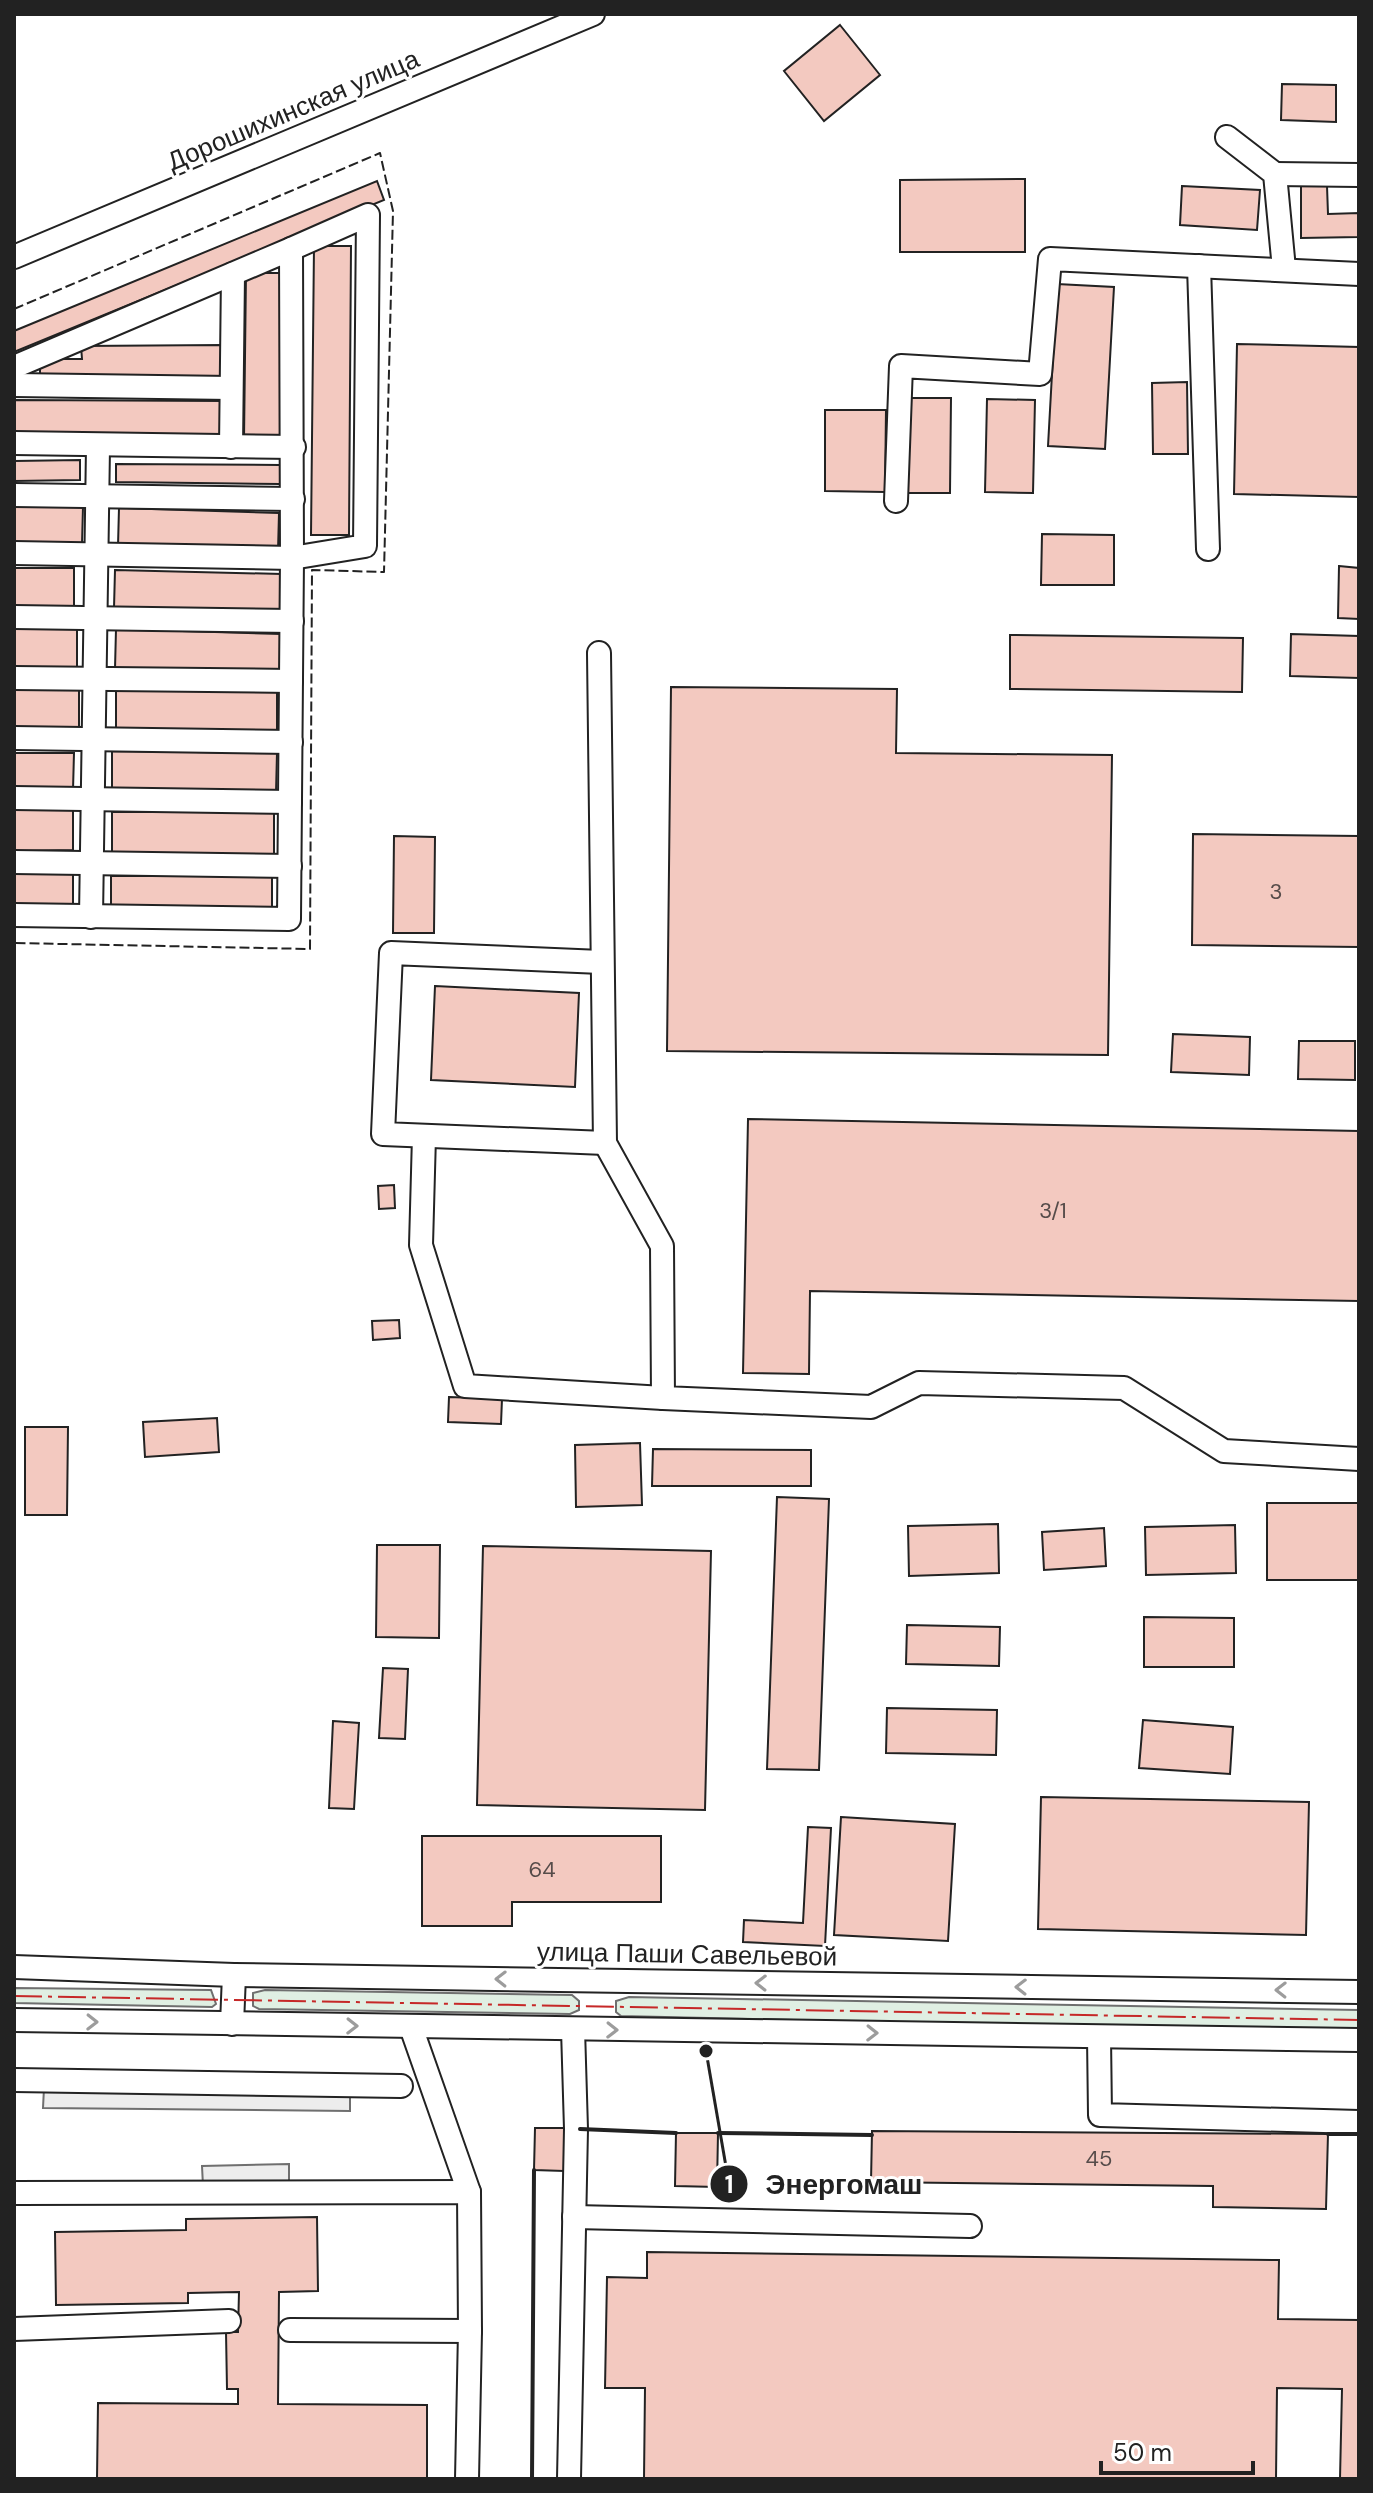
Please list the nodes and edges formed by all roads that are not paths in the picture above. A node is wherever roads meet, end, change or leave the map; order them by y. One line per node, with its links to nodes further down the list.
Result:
1 (593, 14): 6 (street, Дорошихинская улица)
2 (1227, 137): 3 (street)
3 (1275, 174): 4 (street); 8 (street)
4 (1359, 175)
5 (291, 249): 9 (street); 17 (street); 25 (street)
6 (14, 257)
7 (1199, 266): 8 (street); 21 (street); 22 (street)
8 (1284, 269): 10 (street)
9 (233, 274): 11 (street); 13 (street)
10 (1359, 274)
11 (14, 367)
12 (14, 385): 13 (street)
13 (231, 388): 16 (street)
14 (14, 443): 15 (street)
15 (98, 447): 16 (street); 19 (street)
16 (231, 447): 17 (street)
17 (294, 447): 20 (street)
18 (14, 495): 19 (street)
19 (97, 496): 20 (street); 24 (street)
20 (293, 499): 25 (street)
21 (896, 501)
22 (1208, 549)
23 (14, 553): 24 (street)
24 (96, 553): 25 (street); 27 (street)
25 (292, 558): 28 (street)
26 (14, 617): 27 (street)
27 (95, 618): 28 (street); 31 (street)
28 (292, 621): 32 (street)
29 (599, 653): 44 (street)
30 (14, 678): 31 (street)
31 (94, 679): 32 (street); 34 (street)
32 (291, 681): 35 (street)
33 (14, 738): 34 (street)
34 (93, 739): 35 (street); 37 (street)
35 (291, 742): 38 (street)
36 (14, 798): 37 (street)
37 (93, 799): 38 (street); 40 (street)
38 (290, 802): 41 (street)
39 (14, 862): 40 (street)
40 (92, 863): 41 (street); 43 (street)
41 (290, 866): 43 (street)
42 (14, 915): 43 (street)
43 (91, 917)
44 (601, 962): 45 (street); 46 (street)
45 (424, 1136): 46 (street); 47 (street)
46 (605, 1143): 47 (street)
47 (663, 1398): 48 (street)
48 (1359, 1459)
49 (14, 1967): 50 (street, улица Паши Савельевой)
50 (234, 1975): 51 (street, улица Паши Савельевой, one-way to 50); 53 (street)
51 (1359, 1992)
52 (14, 2020): 53 (street, one-way to 53)
53 (232, 2024): 54 (street, one-way to 54)
54 (411, 2027): 55 (street); 61 (street)
55 (573, 2029): 56 (street, one-way to 56); 63 (street)
56 (1099, 2037): 57 (street); 60 (street)
57 (1359, 2040)
58 (14, 2080): 59 (street)
59 (401, 2086)
60 (1359, 2122)
61 (469, 2192): 62 (street); 68 (street)
62 (14, 2193)
63 (574, 2217): 64 (street); 70 (street)
64 (970, 2226)
65 (229, 2321): 66 (street)
66 (14, 2329)
67 (290, 2330): 68 (street)
68 (470, 2331): 69 (street)
69 (467, 2479)
70 (569, 2479)

